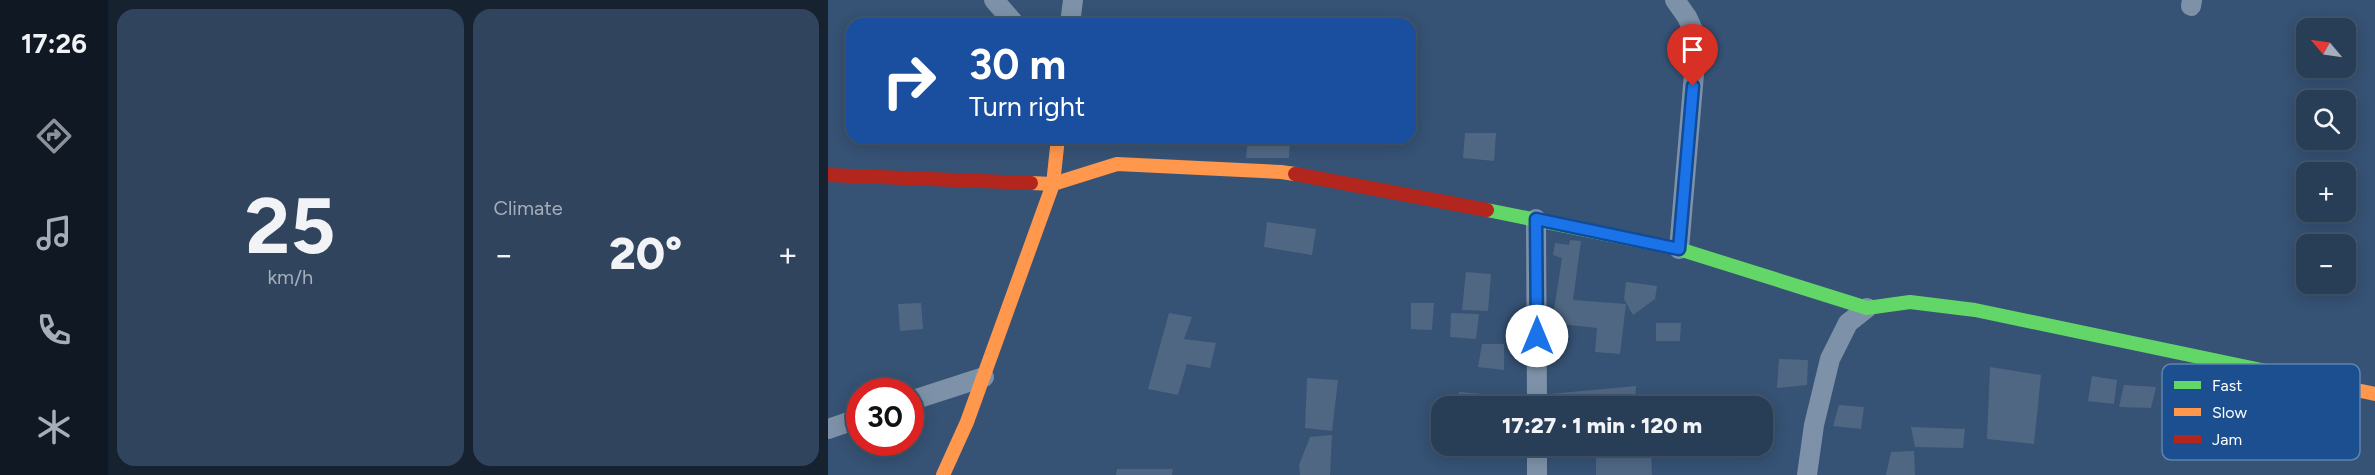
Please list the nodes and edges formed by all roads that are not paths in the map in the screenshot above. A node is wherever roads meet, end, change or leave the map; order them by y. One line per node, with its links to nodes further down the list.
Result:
1 (994, 0): 4 (street)
2 (1073, 0): 5 (street)
3 (1675, 0): 10 (street)
4 (1010, 18)
5 (1071, 18)
6 (1057, 144): 8 (street)
7 (828, 175): 8 (street)
8 (1053, 184): 9 (street); 13 (street)
9 (1536, 219): 10 (street); 17 (street)
10 (1679, 249): 11 (street)
11 (1867, 308): 12 (street); 23 (street)
12 (2232, 364)
13 (984, 377): 16 (street); 21 (street)
14 (2360, 391): 15 (street)
15 (2375, 394)
16 (924, 396)
17 (1537, 396)
18 (846, 423): 19 (street)
19 (828, 429)
20 (1537, 456): 22 (street)
21 (943, 475)
22 (1537, 475)
23 (1807, 475)

